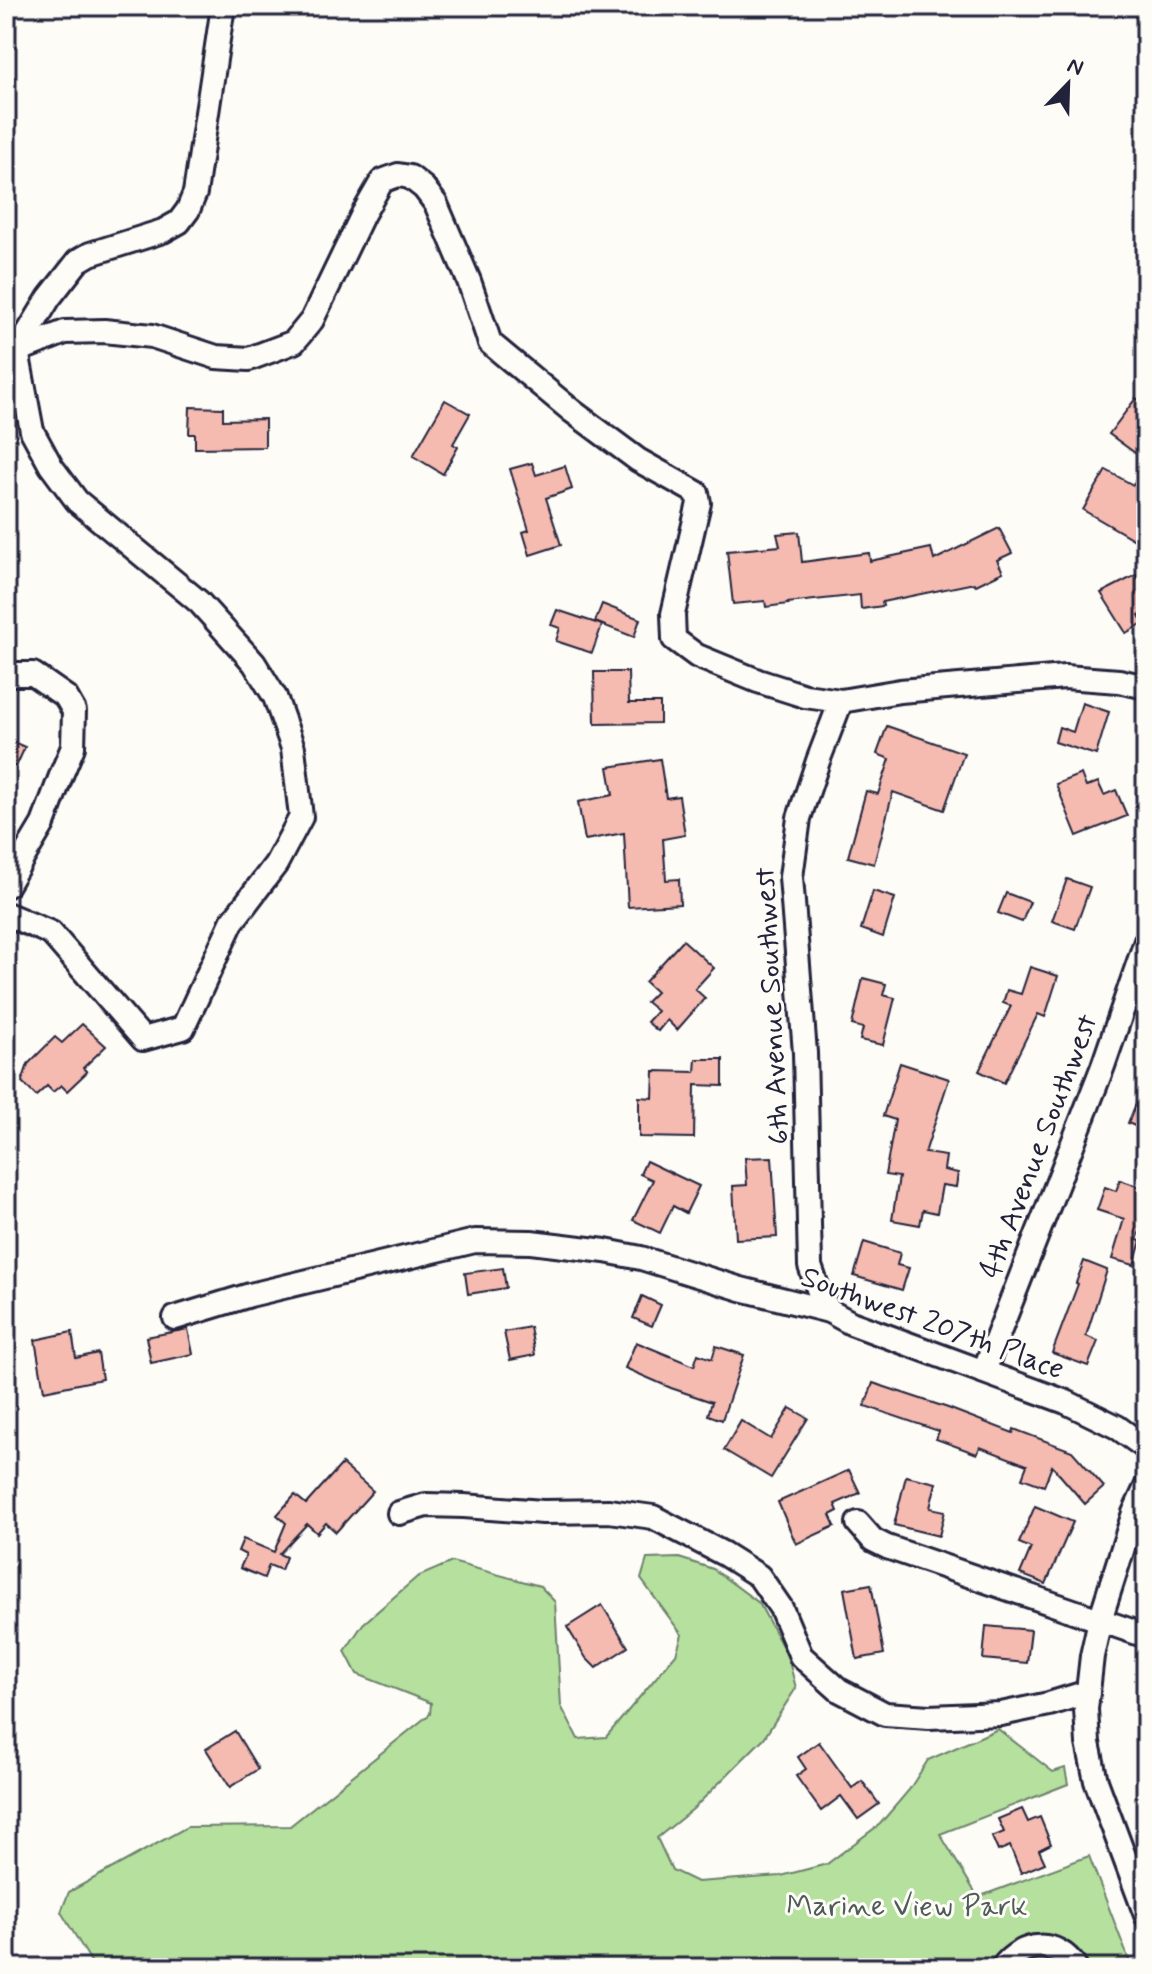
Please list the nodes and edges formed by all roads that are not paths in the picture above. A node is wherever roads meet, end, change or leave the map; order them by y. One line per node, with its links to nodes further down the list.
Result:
1 (223, 6): 2 (street)
2 (17, 351): 5 (street); 7 (street)
3 (6, 674): 6 (street)
4 (1146, 687): 5 (street)
5 (841, 701): 9 (street, 6th Avenue Southwest)
6 (6, 886)
7 (6, 914)
8 (1146, 941): 11 (street, 4th Avenue Southwest)
9 (829, 1311): 10 (street, Southwest 207th Place); 11 (street, Southwest 207th Place)
10 (175, 1318)
11 (984, 1371): 12 (street, Southwest 207th Place)
12 (1146, 1448)
13 (1143, 1499): 16 (street)
14 (399, 1513): 18 (street)
15 (858, 1523): 16 (street)
16 (1100, 1620): 17 (street); 18 (street)
17 (1146, 1636)
18 (1088, 1692): 19 (street)
19 (1146, 1915)
20 (1002, 1968): 21 (street)
21 (1076, 1968)

